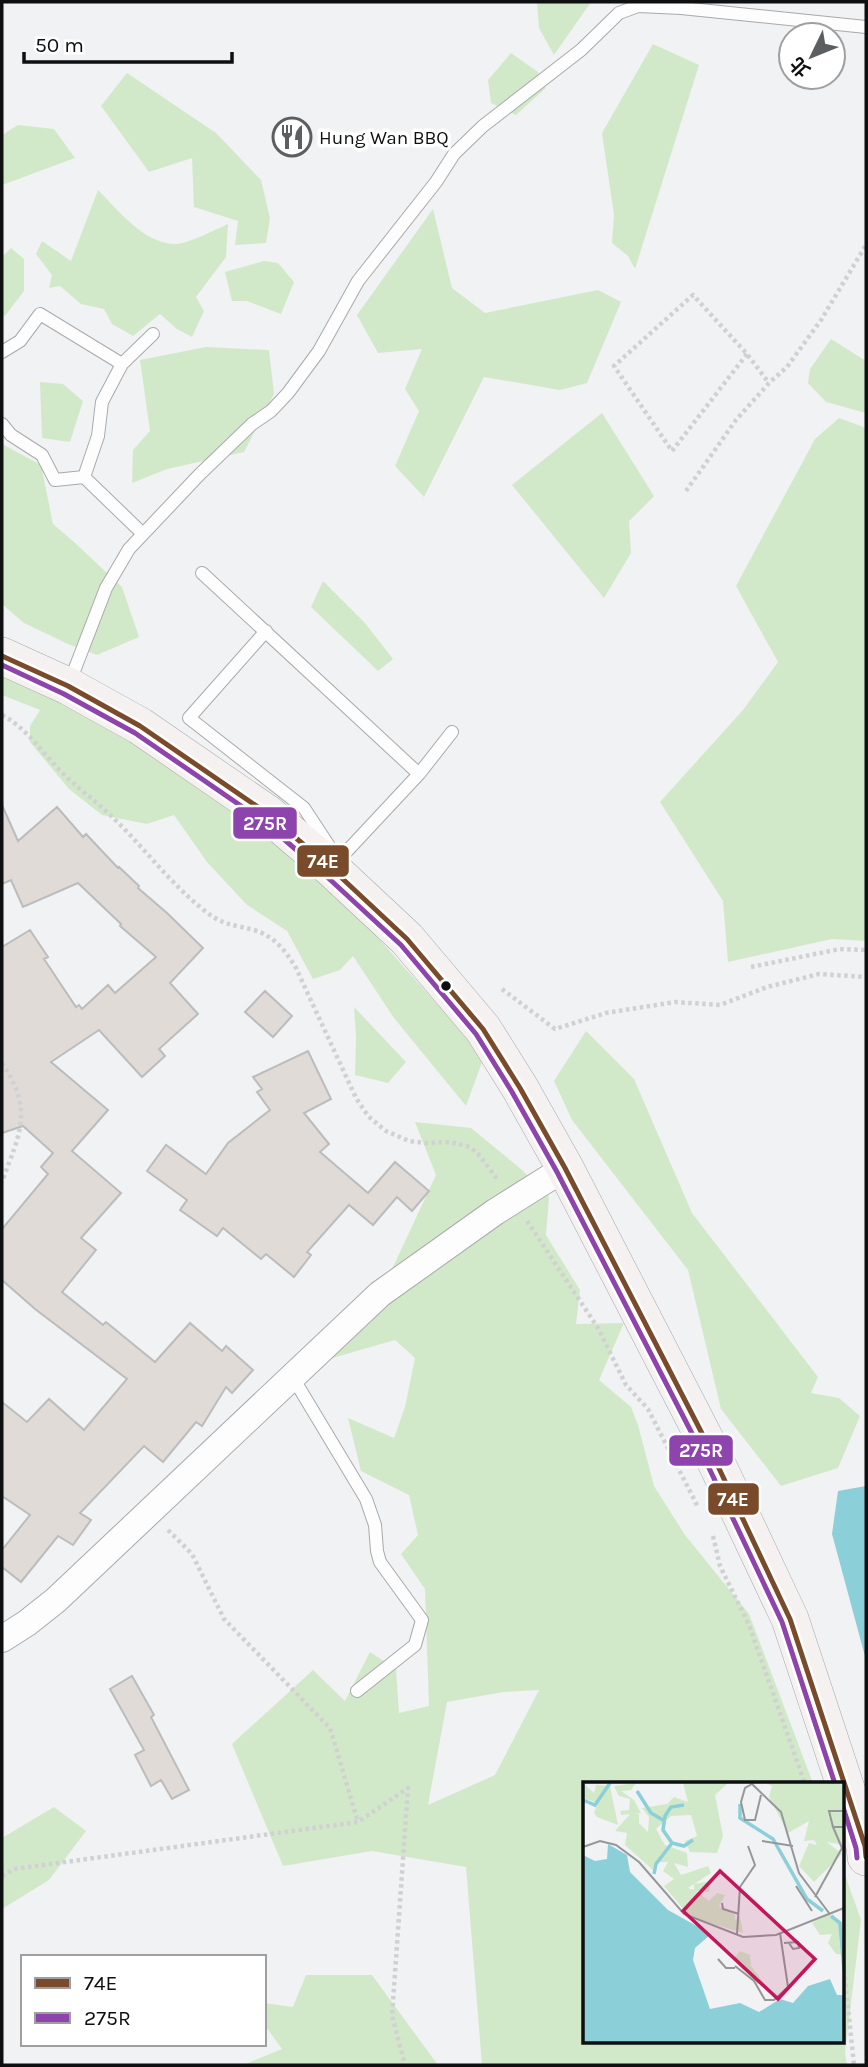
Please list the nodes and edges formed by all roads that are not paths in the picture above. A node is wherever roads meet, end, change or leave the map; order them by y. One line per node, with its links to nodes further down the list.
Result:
1 (866, 27): 7 (lane)
2 (153, 334): 4 (lane)
3 (2, 352): 4 (lane)
4 (122, 364): 6 (lane)
5 (2, 424): 6 (lane)
6 (84, 477): 7 (lane)
7 (142, 533): 11 (lane)
8 (202, 573): 9 (lane)
9 (266, 631): 13 (lane); 14 (lane)
10 (2, 656): 11 (main road)
11 (68, 686): 14 (main road)
12 (452, 732): 13 (lane)
13 (419, 774): 14 (lane)
14 (335, 864): 15 (main road)
15 (565, 1168): 16 (street); 19 (main road)
16 (292, 1376): 17 (street); 18 (lane)
17 (2, 1639)
18 (357, 1690)
19 (844, 1782)
20 (844, 1782): 21 (main road)
21 (866, 1857)

